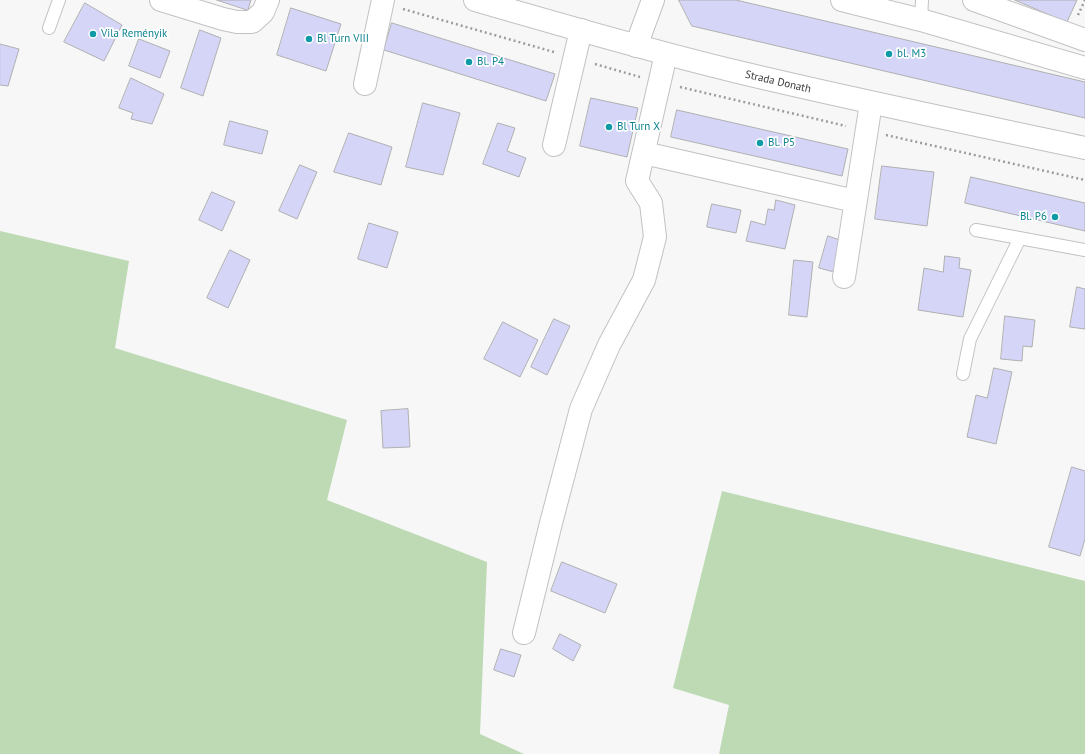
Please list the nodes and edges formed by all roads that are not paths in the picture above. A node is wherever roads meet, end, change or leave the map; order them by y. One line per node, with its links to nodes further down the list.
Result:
1 (59, 0): 10 (lane)
2 (161, 0): 3 (street)
3 (268, 0)
4 (475, 0): 11 (street, Strada Donath)
5 (653, 0): 13 (street)
6 (842, 0): 9 (street)
7 (974, 0): 12 (street)
8 (383, 2): 16 (street)
9 (922, 10): 15 (street)
10 (49, 28)
11 (581, 30): 13 (street, Strada Donath); 18 (street)
12 (1085, 40)
13 (636, 46): 14 (street, Strada Donath)
14 (666, 54): 17 (street, Strada Donath); 20 (street)
15 (1085, 68)
16 (365, 84)
17 (871, 103): 19 (street, Strada Donath); 21 (street)
18 (554, 145)
19 (1085, 148)
20 (644, 153): 21 (street); 27 (street)
21 (855, 201): 25 (street)
22 (976, 230): 23 (lane)
23 (1020, 238): 24 (lane); 26 (lane)
24 (1085, 250)
25 (844, 277)
26 (963, 374)
27 (524, 633)

